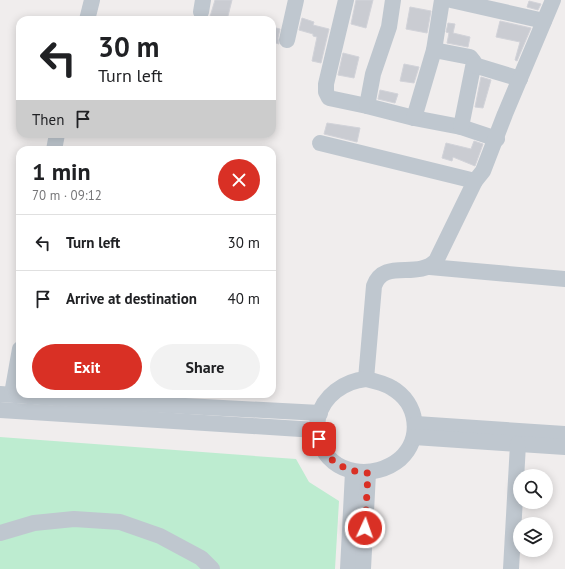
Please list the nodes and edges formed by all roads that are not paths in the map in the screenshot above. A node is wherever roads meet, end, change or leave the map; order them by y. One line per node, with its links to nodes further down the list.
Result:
1 (92, 0): 8 (street)
2 (296, 0): 10 (street)
3 (346, 0): 14 (street)
4 (394, 0): 14 (street)
5 (442, 0): 11 (street)
6 (451, 0): 9 (street)
7 (554, 0): 9 (street)
8 (88, 16)
9 (544, 21): 13 (street)
10 (287, 40)
11 (434, 50): 12 (street); 15 (street)
12 (474, 65): 13 (street); 16 (street)
13 (520, 79): 17 (street)
14 (367, 106): 15 (street)
15 (414, 118): 16 (street)
16 (461, 127): 17 (street)
17 (496, 139): 19 (street)
18 (320, 143): 19 (street)
19 (475, 181): 20 (street)
20 (430, 267): 21 (street); 23 (street)
21 (565, 279)
22 (16, 362): 24 (street)
23 (366, 379): 28 (street); 30 (street)
24 (6, 394): 25 (street)
25 (16, 395)
26 (58, 398): 28 (street)
27 (0, 410): 29 (street)
28 (320, 413): 29 (street)
29 (316, 430): 34 (street)
30 (415, 431): 31 (street); 32 (street); 34 (street)
31 (565, 434)
32 (518, 444): 33 (street); 39 (street)
33 (565, 447)
34 (361, 472): 37 (street); 38 (street)
35 (0, 533): 36 (street)
36 (212, 569)
37 (348, 569)
38 (363, 569)
39 (511, 569)

